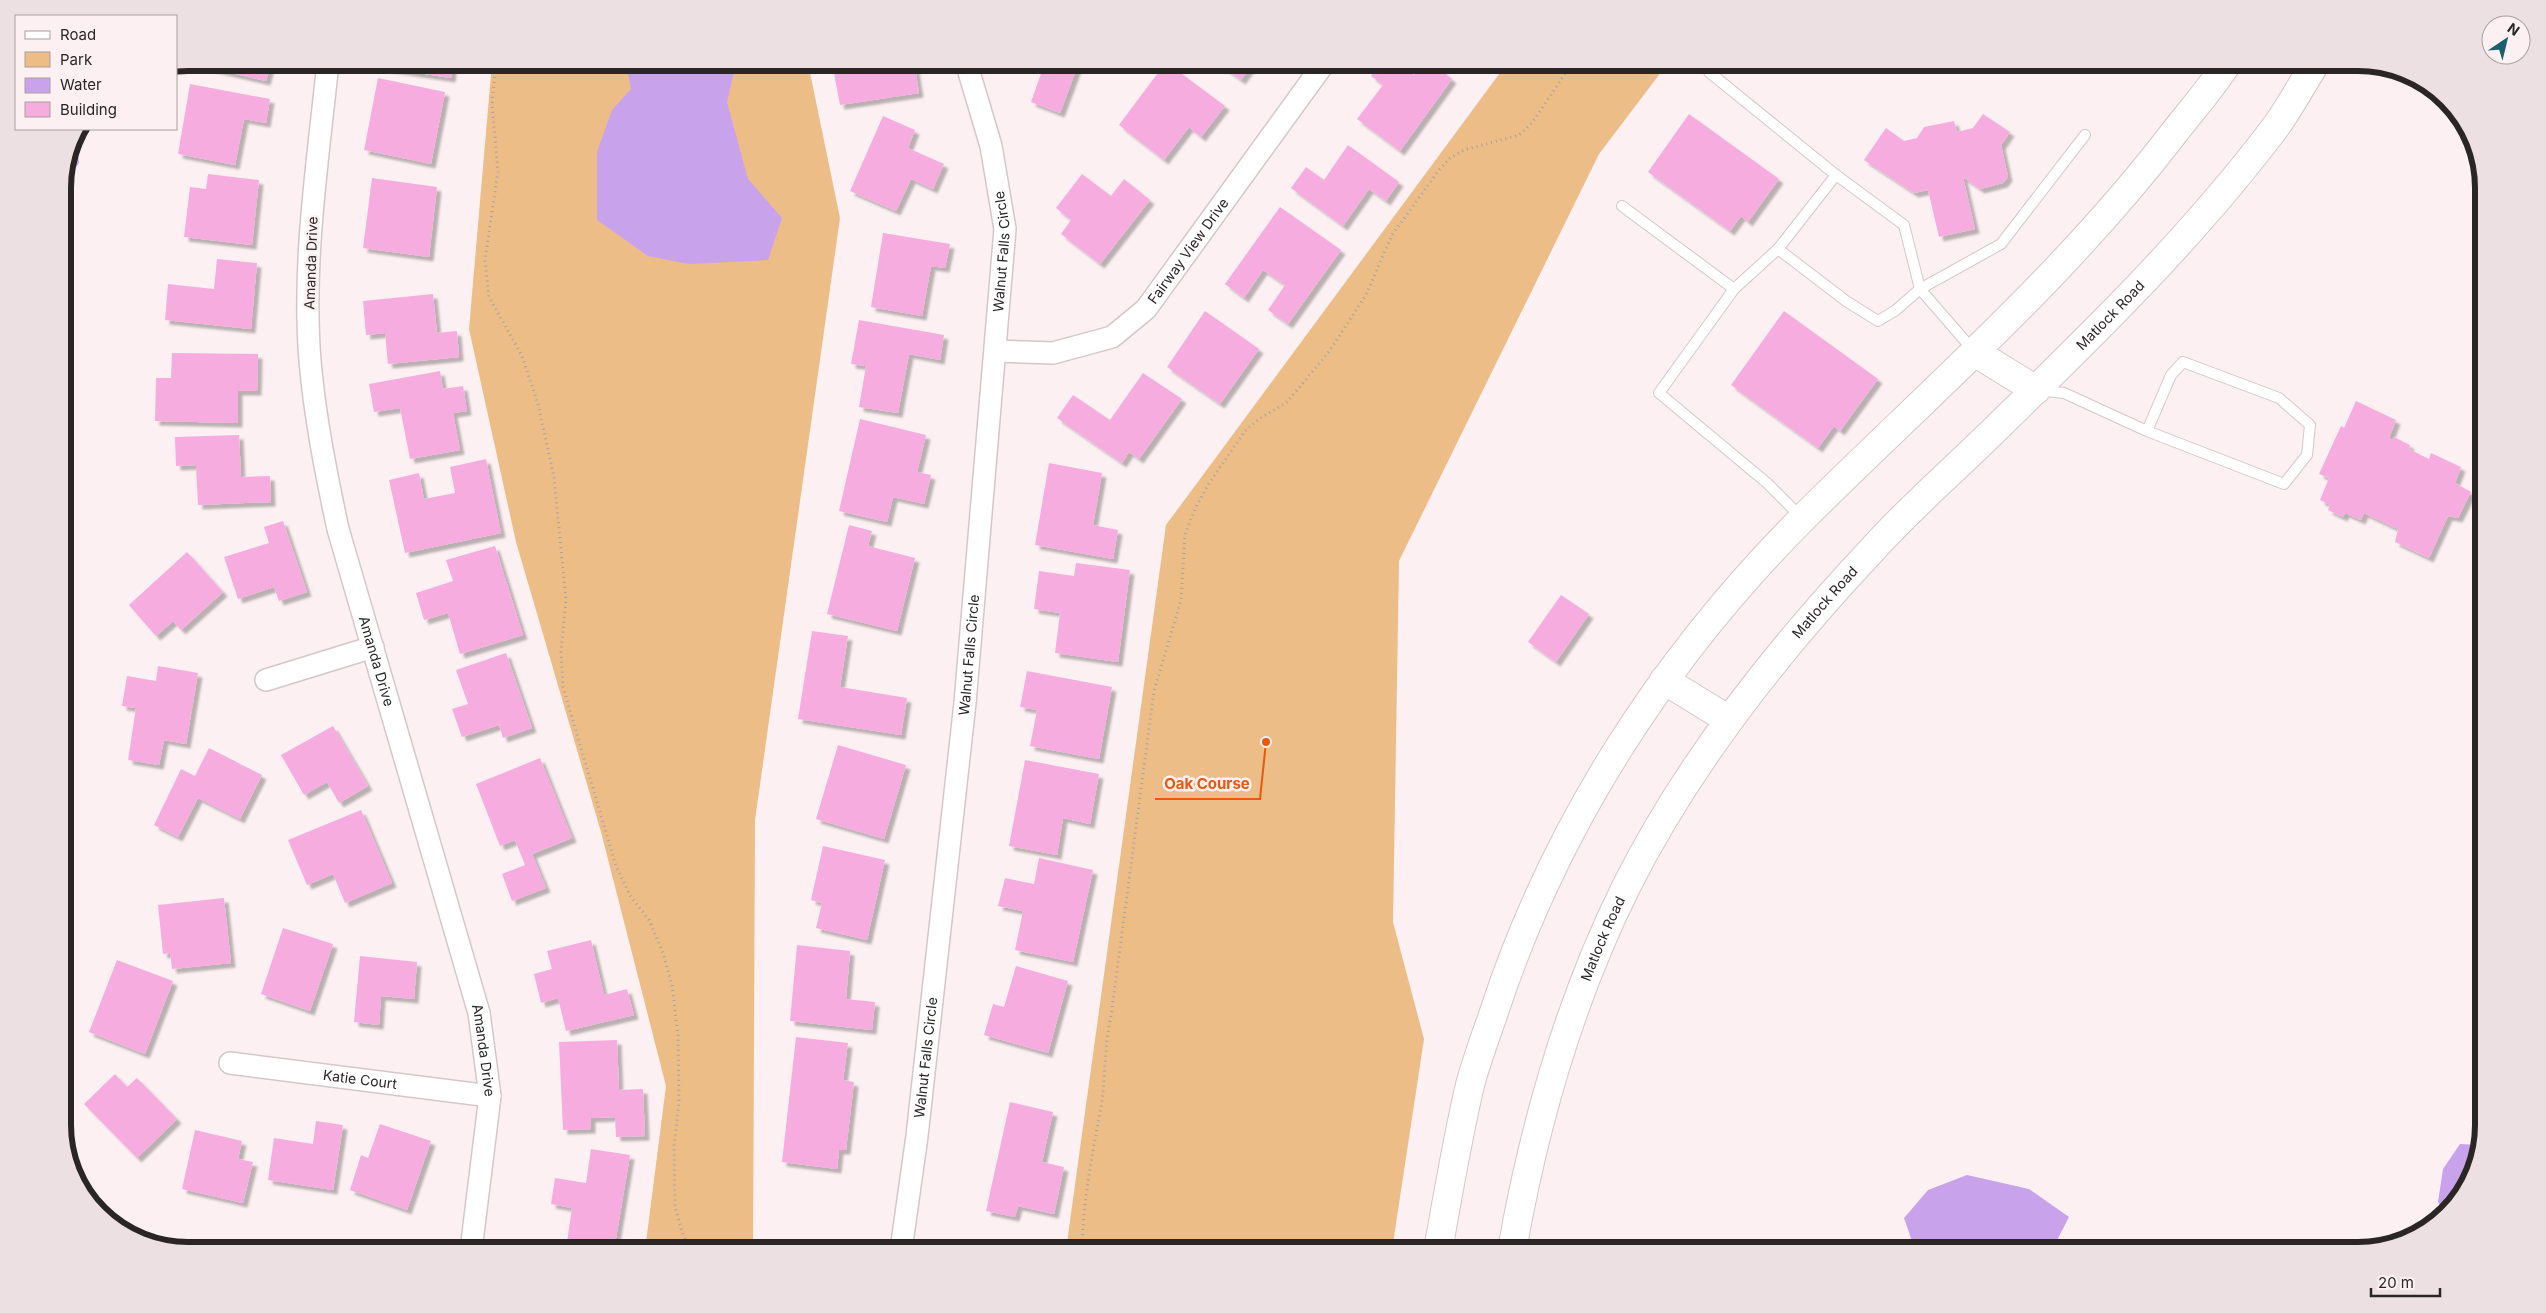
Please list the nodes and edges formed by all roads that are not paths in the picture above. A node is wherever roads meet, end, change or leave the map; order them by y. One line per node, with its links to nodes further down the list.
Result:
1 (327, 71): 18 (street, Amanda Drive)
2 (969, 71): 13 (street, Walnut Falls Circle)
3 (1318, 71): 13 (street, Fairway View Drive)
4 (2221, 71): 14 (main road)
5 (2310, 71): 15 (main road, Matlock Road)
6 (1709, 72): 8 (lane)
7 (2085, 135): 11 (lane)
8 (1836, 175): 10 (lane); 11 (lane)
9 (1622, 206): 12 (lane)
10 (1778, 249): 11 (lane); 12 (lane)
11 (1920, 289): 14 (lane)
12 (1734, 290): 17 (lane)
13 (996, 351): 25 (street, Walnut Falls Circle)
14 (1976, 353): 15 (main road); 17 (main road)
15 (2036, 390): 16 (lane); 21 (main road, Matlock Road)
16 (2147, 431): 16 (lane)
17 (1803, 519): 20 (main road)
18 (373, 647): 19 (street); 23 (street, Amanda Drive)
19 (266, 680)
20 (1664, 680): 21 (main road); 26 (main road)
21 (1729, 720): 27 (main road, Matlock Road)
22 (230, 1063): 23 (street, Katie Court)
23 (490, 1096): 24 (street, Amanda Drive)
24 (473, 1242)
25 (902, 1242)
26 (1440, 1242)
27 (1513, 1242)

